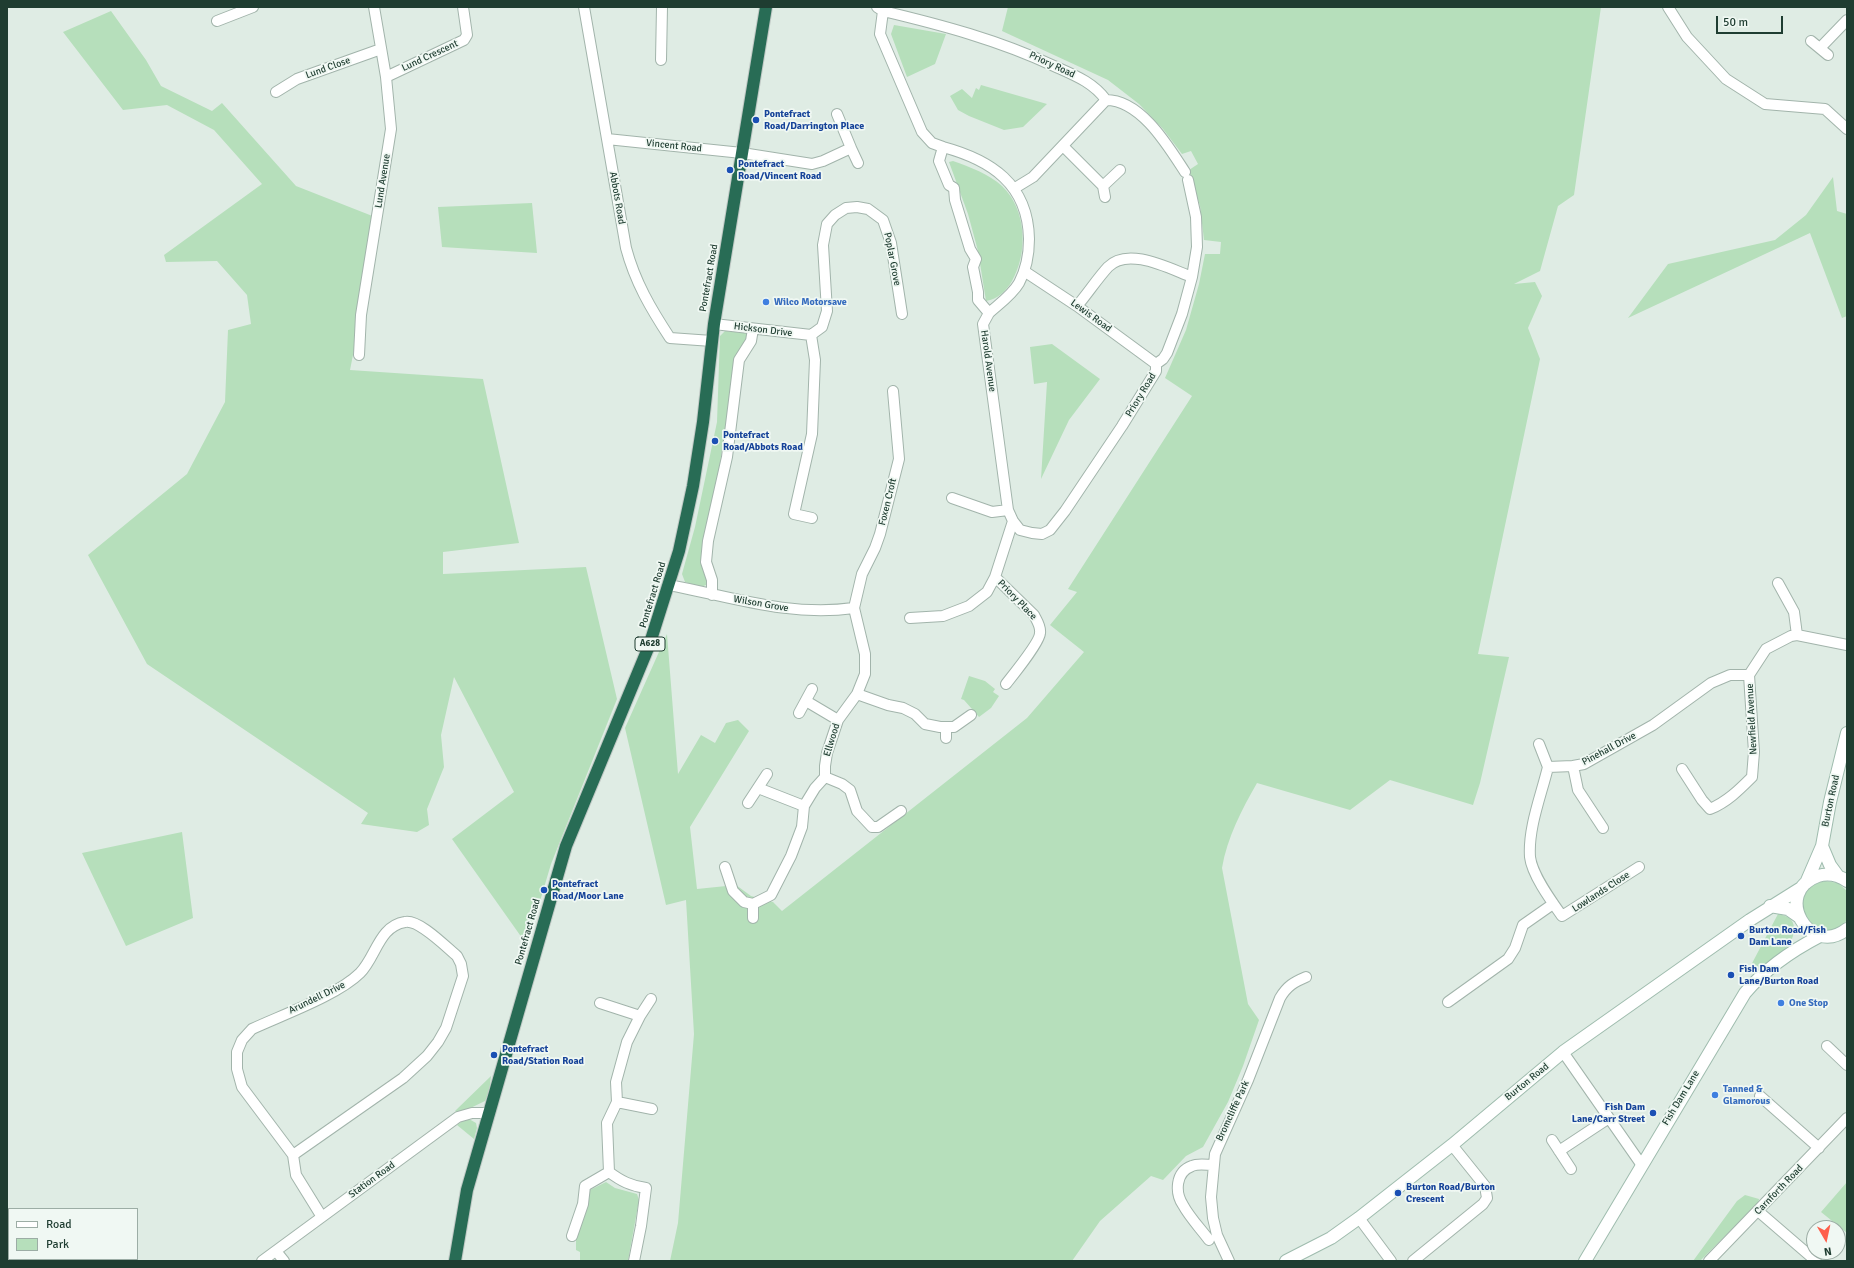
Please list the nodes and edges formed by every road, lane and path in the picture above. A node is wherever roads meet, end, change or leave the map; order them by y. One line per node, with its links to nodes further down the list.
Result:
1 (253, 7): 10 (street)
2 (374, 7): 12 (street, Lund Avenue)
3 (462, 7): 14 (street, Lund Crescent)
4 (584, 7): 19 (street, Abbots Road)
5 (662, 7): 13 (street)
6 (766, 7): 23 (highway, Pontefract Road / A628)
7 (1668, 7): 18 (street)
8 (880, 9): 16 (street, Priory Road); 21 (street)
9 (1847, 20): 11 (street)
10 (217, 21)
11 (1811, 41)
12 (381, 49): 14 (street, Lund Avenue); 15 (street, Lund Close)
13 (661, 60)
14 (386, 77): 38 (street, Lund Avenue)
15 (276, 92)
16 (1106, 100): 20 (street); 30 (street, Priory Road)
17 (837, 114): 22 (street)
18 (1847, 129)
19 (607, 139): 23 (street, Vincent Road); 37 (street, Abbots Road)
20 (1063, 146): 26 (street); 27 (street)
21 (943, 147): 27 (street); 32 (street)
22 (852, 148): 23 (street, Vincent Road); 24 (street)
23 (742, 153): 34 (highway, Pontefract Road / A628)
24 (858, 163)
25 (1120, 170): 26 (street)
26 (1104, 186): 28 (street)
27 (1015, 188): 29 (street)
28 (1105, 197)
29 (1024, 271): 31 (street, Lewis Road); 32 (street)
30 (1192, 277): 31 (street); 39 (street, Priory Road)
31 (1077, 306): 39 (street, Lewis Road)
32 (989, 313): 42 (street, Harold Avenue)
33 (902, 314): 36 (street, Poplar Grove)
34 (714, 324): 35 (street, Hickson Drive); 37 (highway, Pontefract Road / A628)
35 (753, 329): 36 (street, Hickson Drive); 48 (street)
36 (811, 335): 43 (street)
37 (712, 341): 47 (highway, Pontefract Road / A628)
38 (359, 355)
39 (1156, 364): 44 (street, Priory Road)
40 (893, 391): 49 (street, Foxen Croft)
41 (952, 498): 42 (street)
42 (1008, 510): 44 (street, Harold Avenue)
43 (812, 518)
44 (1013, 521): 45 (street)
45 (995, 578): 50 (street); 54 (street, Priory Place)
46 (1778, 583): 51 (street)
47 (670, 585): 48 (street, Wilson Grove); 97 (highway, Pontefract Road / A628)
48 (712, 595): 49 (street, Wilson Grove)
49 (854, 608): 56 (street, Ellwood)
50 (910, 618)
51 (1797, 635): 52 (street); 53 (street, Newfield Avenue)
52 (1847, 645)
53 (1749, 675): 63 (street, Pinehall Drive); 65 (street, Newfield Avenue)
54 (1006, 684)
55 (812, 689): 57 (street)
56 (857, 694): 59 (street); 60 (street, Ellwood)
57 (806, 701): 58 (street); 60 (street)
58 (799, 713)
59 (971, 715)
60 (838, 720): 67 (street, Ellwood)
61 (1847, 733): 73 (street, Burton Road)
62 (1539, 744): 64 (street)
63 (1573, 766): 64 (street, Pinehall Drive); 72 (street)
64 (1548, 768): 79 (street)
65 (1682, 770)
66 (767, 774): 68 (street)
67 (825, 777): 70 (street); 71 (street)
68 (758, 788): 69 (street); 70 (street)
69 (748, 803)
70 (804, 806): 78 (street)
71 (901, 811)
72 (1603, 828)
73 (1822, 846): 76 (street); 77 (street, Burton Road)
74 (725, 867): 78 (street)
75 (1640, 867): 79 (street, Lowlands Close)
76 (1843, 879): 77 (street)
77 (1804, 885): 80 (street, Burton Road); 82 (street)
78 (753, 904): 81 (street)
79 (1553, 904): 88 (street)
80 (1770, 906): 82 (street); 92 (street, Burton Road)
81 (753, 918)
82 (1801, 921): 84 (street); 85 (street)
83 (1844, 933): 84 (street)
84 (1820, 936): 85 (street, Fish Dam Lane)
85 (1794, 950): 105 (street, Fish Dam Lane)
86 (1306, 977): 106 (street, Bromcliffe Park)
87 (651, 999): 90 (street)
88 (1448, 1002)
89 (600, 1003): 90 (street)
90 (640, 1016): 95 (street)
91 (1828, 1046): 93 (street)
92 (1563, 1052): 98 (street); 101 (street, Burton Road)
93 (1847, 1065)
94 (1760, 1096): 102 (street)
95 (617, 1102): 96 (street); 108 (street)
96 (652, 1109)
97 (488, 1113): 110 (street, Station Road); 118 (highway, Pontefract Road / A628)
98 (1609, 1118): 103 (street); 105 (street)
99 (1847, 1118): 102 (street, Carnforth Road)
100 (1552, 1140): 103 (street)
101 (1452, 1145): 111 (street, Burton Road); 123 (street)
102 (1819, 1148): 109 (street, Carnforth Road)
103 (1559, 1151): 107 (street)
104 (293, 1155): 104 (street, Arundell Drive); 110 (street, Arundell Drive)
105 (1642, 1164): 124 (street, Fish Dam Lane)
106 (1213, 1165): 113 (street); 120 (street, Bromcliffe Park)
107 (1571, 1168)
108 (609, 1172): 112 (street); 119 (street)
109 (1758, 1211): 115 (street); 125 (street, Carnforth Road)
110 (322, 1217): 114 (street, Station Road)
111 (1359, 1218): 121 (street, Burton Road); 122 (street)
112 (572, 1236)
113 (1209, 1240)
114 (276, 1251): 116 (street, Station Road); 117 (street)
115 (1806, 1255)
116 (262, 1261)
117 (284, 1261)
118 (455, 1261)
119 (634, 1261)
120 (1229, 1261)
121 (1286, 1261)
122 (1391, 1261)
123 (1413, 1261)
124 (1585, 1261)
125 (1709, 1261)

